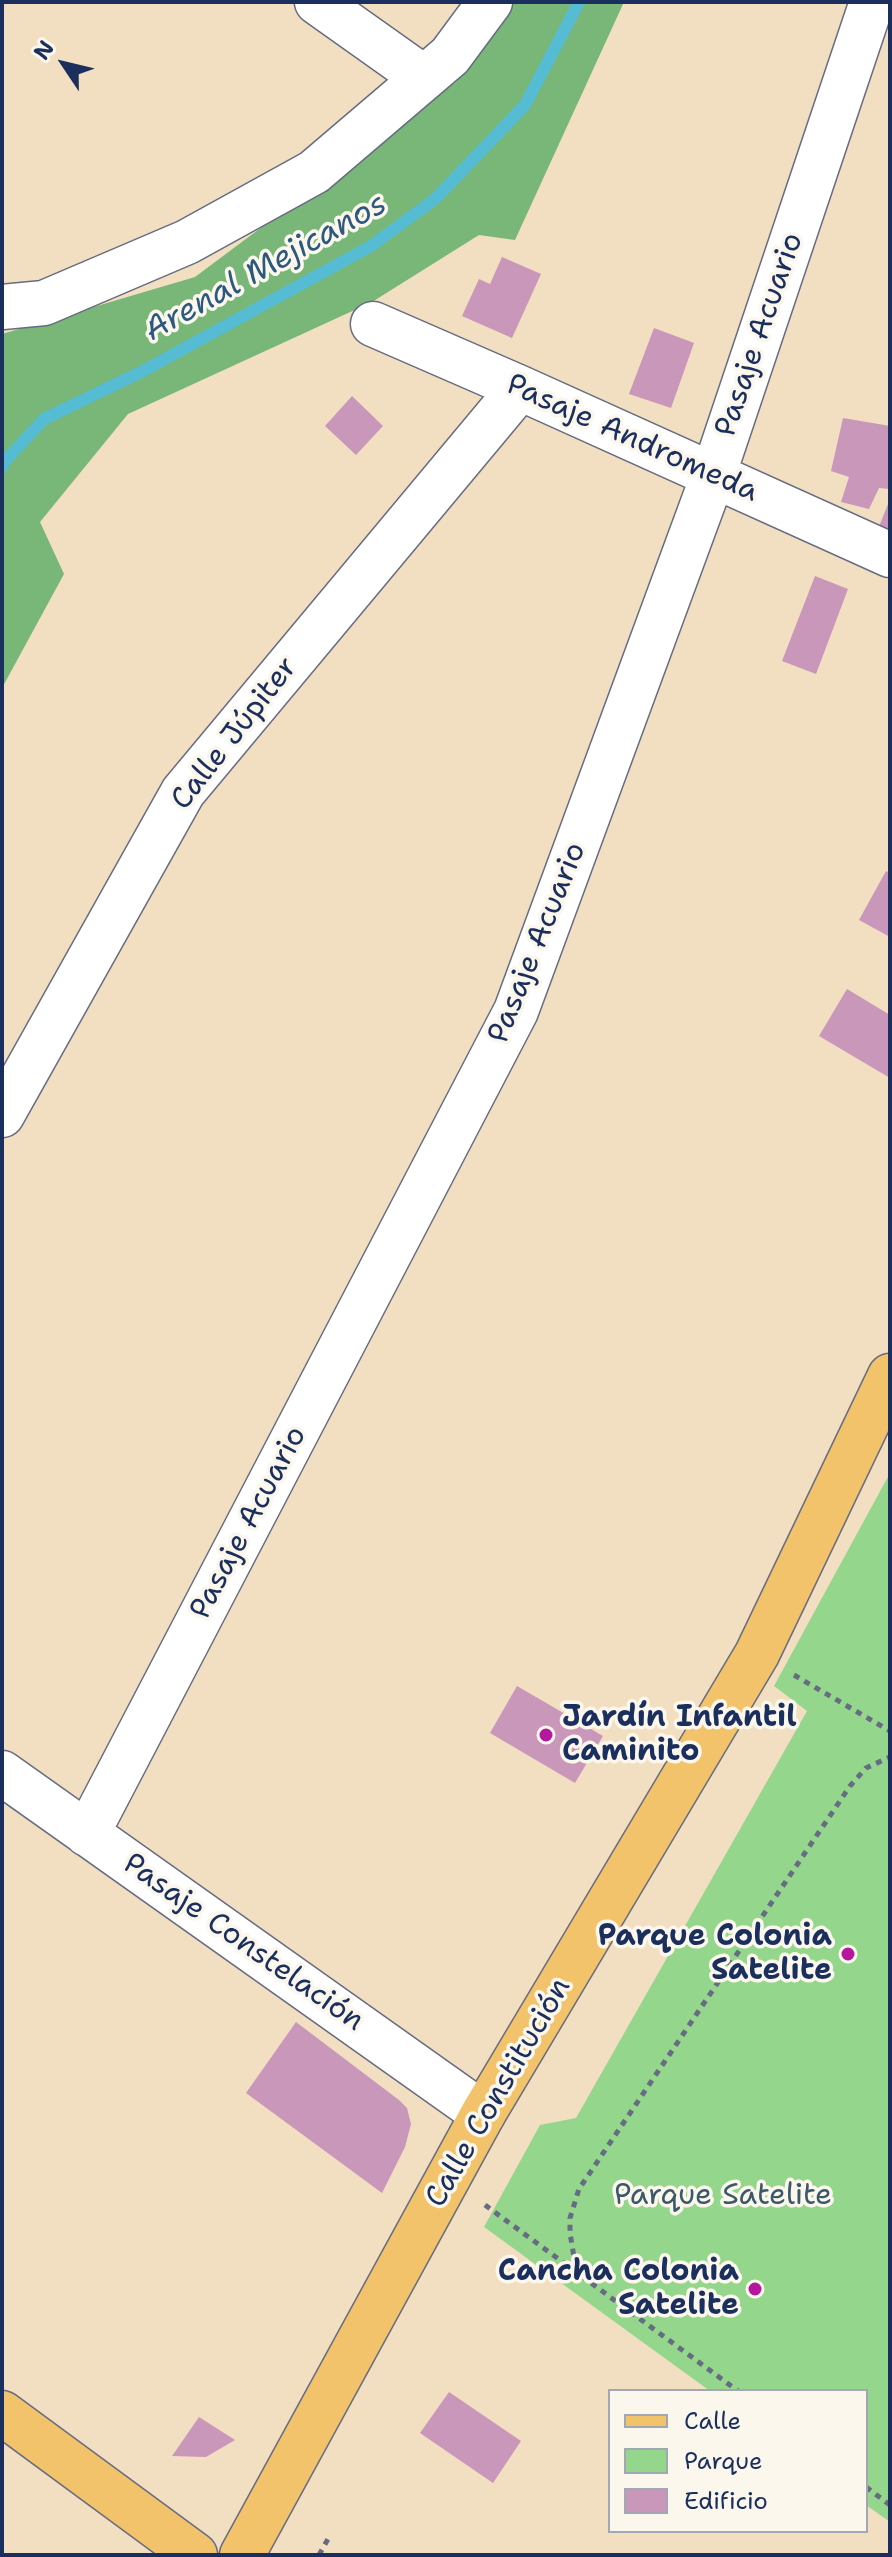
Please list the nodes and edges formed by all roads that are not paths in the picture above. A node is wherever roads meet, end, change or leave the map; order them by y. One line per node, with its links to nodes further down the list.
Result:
1 (317, 2): 4 (street)
2 (490, 2): 4 (street)
3 (872, 2): 8 (street, Pasaje Acuario)
4 (424, 78): 5 (street)
5 (2, 307)
6 (373, 324): 7 (street, Pasaje Andromeda)
7 (520, 388): 8 (street, Pasaje Andromeda); 10 (street, Calle Júpiter)
8 (713, 476): 9 (street, Pasaje Andromeda); 13 (street, Pasaje Acuario)
9 (890, 555)
10 (2, 1115)
11 (890, 1376): 14 (main road, Calle Constitución)
12 (2, 1773): 13 (street, Pasaje Constelación)
13 (87, 1834): 14 (street, Pasaje Constelación)
14 (483, 2114): 17 (main road, Calle Constitución)
15 (2, 2413): 16 (main road)
16 (195, 2555)
17 (242, 2555)

